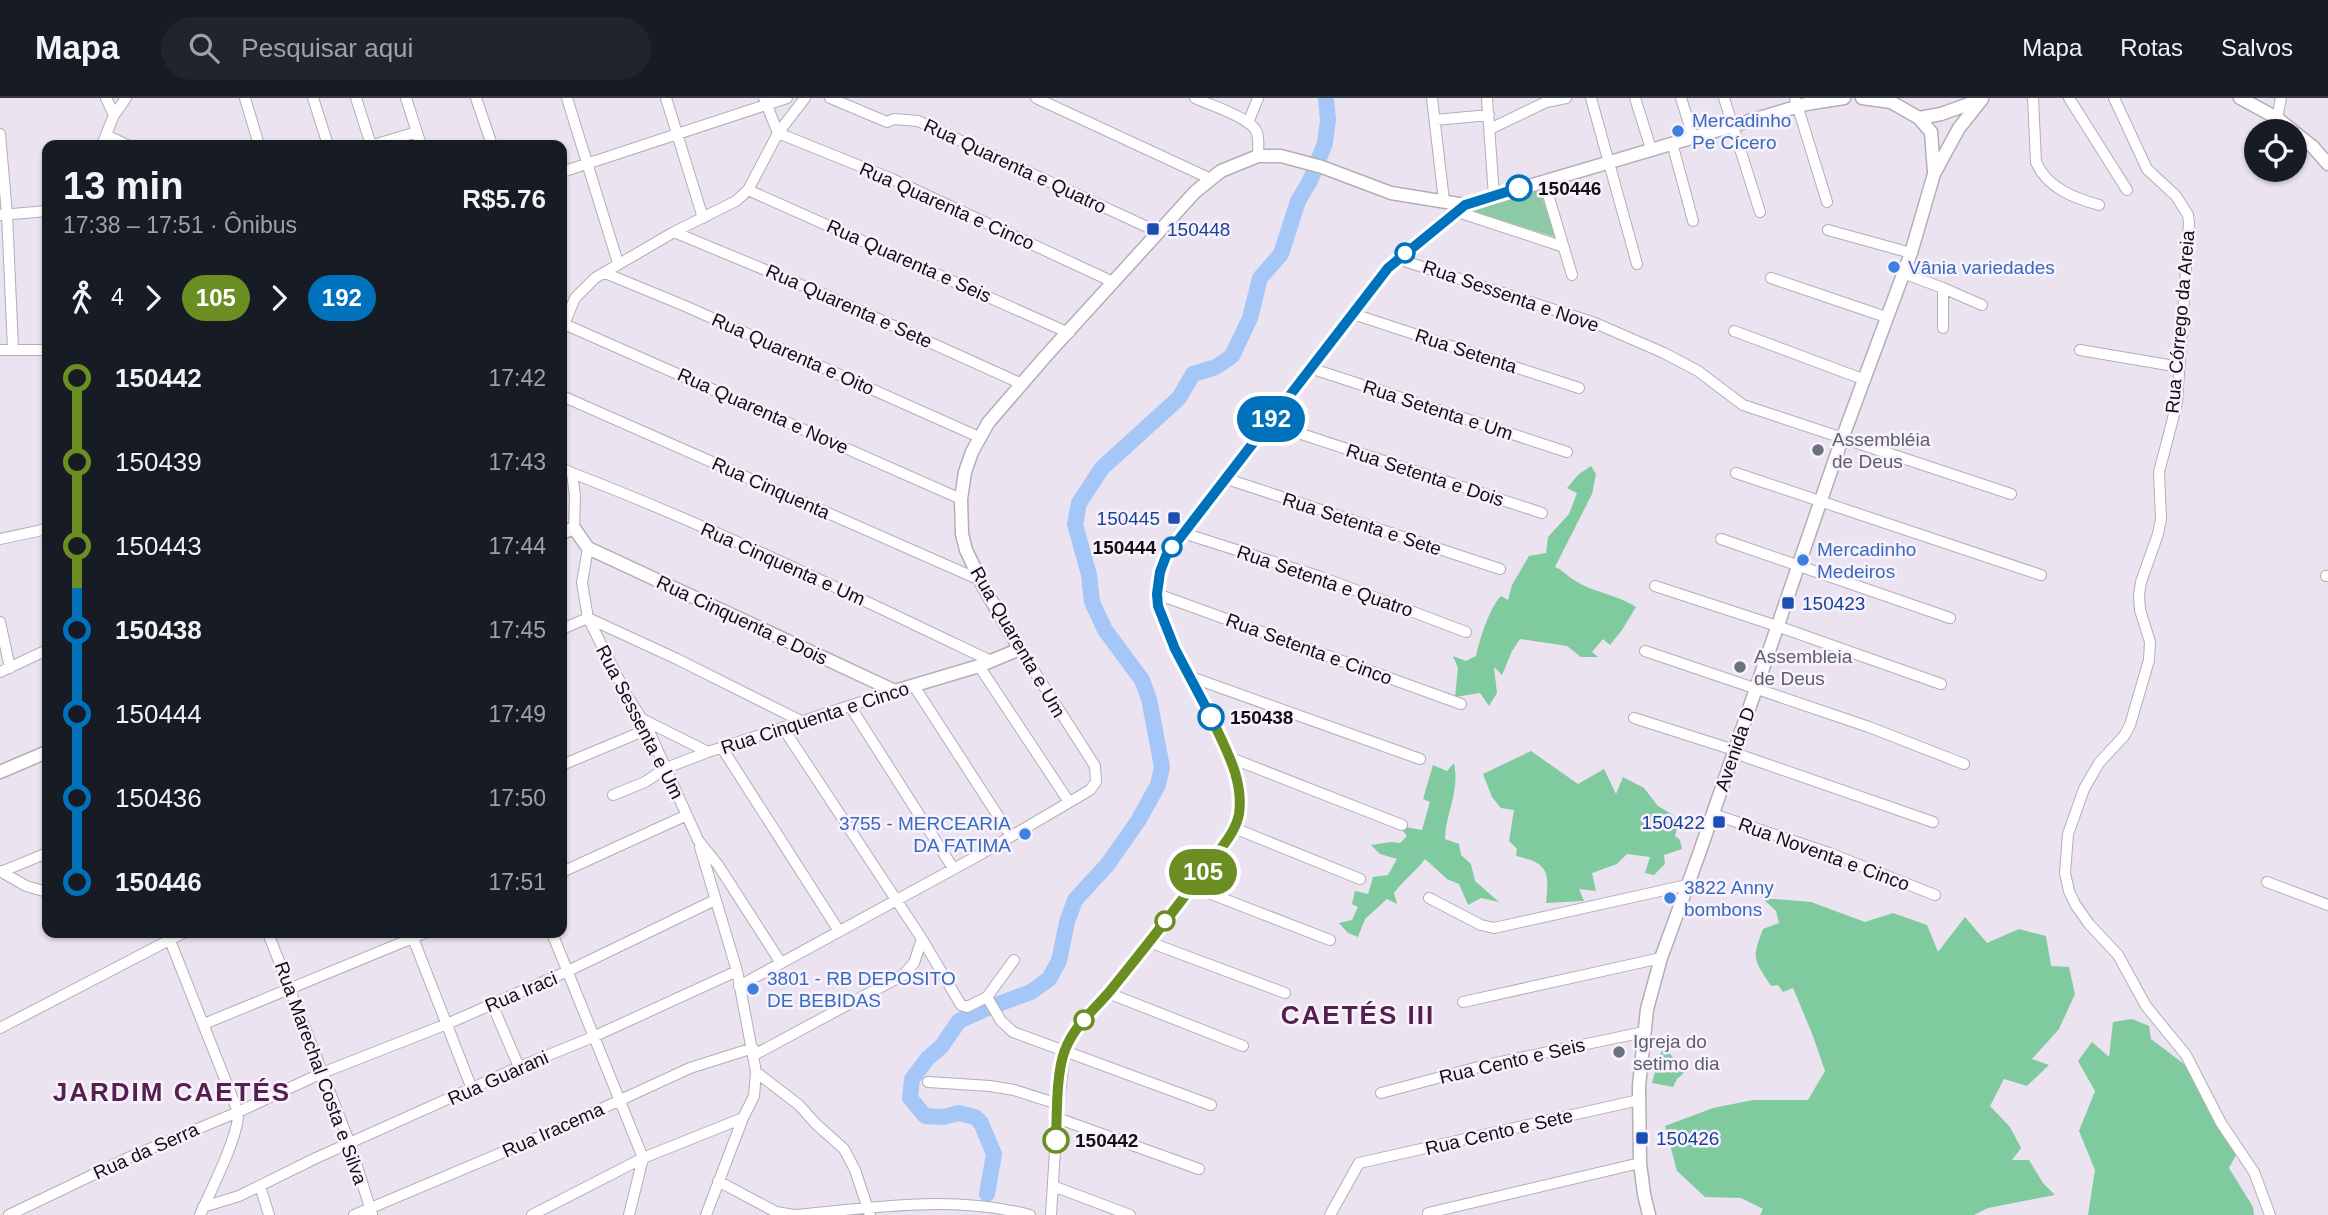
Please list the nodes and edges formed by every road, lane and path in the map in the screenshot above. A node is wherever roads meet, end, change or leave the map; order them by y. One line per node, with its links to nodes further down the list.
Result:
1 (106, 98): 34 (street)
2 (126, 98): 34 (street)
3 (245, 98): 48 (street)
4 (313, 98): 49 (street)
5 (356, 98): 50 (street)
6 (406, 98): 42 (street)
7 (476, 98): 53 (street)
8 (567, 98): 59 (street)
9 (666, 98): 45 (street)
10 (787, 98): 32 (street)
11 (805, 98): 43 (street)
12 (830, 98): 78 (street, Rua Quarenta e Quatro)
13 (1195, 98): 39 (street)
14 (1258, 98): 39 (street)
15 (1432, 98): 38 (street)
16 (1487, 98): 35 (street)
17 (1566, 98): 41 (street)
18 (1591, 98): 58 (street)
19 (1635, 98): 56 (street)
20 (1681, 98): 46 (street)
21 (1724, 98): 40 (street)
22 (1844, 98): 33 (street)
23 (1862, 98): 31 (street)
24 (1983, 98): 36 (street); 62 (street, Avenida D)
25 (2033, 98): 70 (street)
26 (2069, 98): 66 (street)
27 (2114, 98): 102 (street, Rua Córrego da Areia)
28 (2240, 98): 37 (street)
29 (2281, 98): 37 (street)
30 (1039, 99): 63 (street)
31 (1889, 100): 36 (street)
32 (765, 101): 43 (street); 45 (street)
33 (1804, 102): 40 (street); 68 (street)
34 (114, 115): 47 (street)
35 (1489, 115): 38 (street); 41 (street)
36 (1919, 118): 62 (street, Avenida D)
37 (2277, 118)
38 (1434, 120): 69 (street)
39 (1248, 123): 57 (street)
40 (1734, 125): 46 (street); 72 (street)
41 (1490, 128): 67 (street)
42 (417, 132): 51 (street); 52 (street)
43 (778, 133): 65 (street); 88 (street, Rua Quarenta e Cinco)
44 (0, 134): 73 (street)
45 (677, 134): 59 (street); 74 (street)
46 (1693, 137): 54 (street)
47 (104, 140)
48 (258, 140)
49 (326, 140)
50 (370, 140)
51 (389, 140)
52 (419, 140)
53 (490, 140)
54 (1672, 143): 56 (street); 75 (street)
55 (2307, 143): 60 (street)
56 (1651, 149): 58 (street)
57 (1258, 156): 63 (street, Rua Quarenta e Um); 69 (street, Rua Quarenta e Um)
58 (1609, 162): 64 (street); 83 (street)
59 (587, 164): 61 (street); 82 (street)
60 (2328, 164)
61 (567, 170)
62 (1934, 174): 80 (street, Avenida D)
63 (1210, 179): 78 (street, Rua Quarenta e Um)
64 (1544, 181): 67 (street); 79 (street)
65 (748, 190): 74 (street); 97 (street, Rua Quarenta e Seis)
66 (2127, 190)
67 (1494, 196): 69 (street)
68 (1827, 202)
69 (1455, 205): 79 (street); 81 (street)
70 (2099, 205)
71 (42, 211): 73 (street)
72 (1760, 212)
73 (4, 215): 98 (street)
74 (703, 218): 77 (street)
75 (1693, 221)
76 (1828, 230): 80 (street)
77 (674, 232): 82 (street); 105 (street, Rua Quarenta e Sete)
78 (1158, 232): 88 (street, Rua Quarenta e Um)
79 (1564, 247): 86 (street)
80 (1910, 253): 85 (street, Avenida D)
81 (1398, 258): 91 (street); 110 (street, Rua Sessenta e Nove)
82 (618, 263): 84 (street)
83 (1637, 264)
84 (605, 273): 92 (street); 109 (street, Rua Quarenta e Oito)
85 (1903, 273): 89 (street); 93 (street, Avenida D)
86 (1572, 275)
87 (1771, 278): 93 (street)
88 (1114, 282): 97 (street, Rua Quarenta e Um)
89 (1943, 288): 90 (street); 94 (street)
90 (1982, 305)
91 (1353, 314): 103 (street); 106 (street, Rua Setenta)
92 (567, 317)
93 (1886, 317): 104 (street, Avenida D)
94 (1943, 328)
95 (567, 329): 116 (street, Rua Quarenta e Nove)
96 (1734, 331): 104 (street)
97 (1069, 333): 105 (street, Rua Quarenta e Um)
98 (13, 349): 99 (street); 100 (street)
99 (0, 350)
100 (42, 350)
101 (2080, 350): 102 (street)
102 (2180, 367): 253 (street, Rua Córrego da Areia)
103 (1310, 368): 108 (street); 111 (street, Rua Setenta e Um)
104 (1865, 380): 110 (street, Avenida D)
105 (1023, 384): 109 (street, Rua Quarenta e Um)
106 (1579, 388)
107 (567, 398): 128 (street, Rua Cinquenta)
108 (1268, 423): 114 (street); 118 (street, Rua Setenta e Dois)
109 (979, 437): 116 (street, Rua Quarenta e Um)
110 (1842, 439): 115 (street, Rua Sessenta e Nove); 117 (street, Avenida D)
111 (1567, 452)
112 (567, 470): 120 (street); 140 (street, Rua Cinquenta e Um)
113 (1736, 473): 117 (street)
114 (1224, 478): 121 (street); 126 (street, Rua Setenta e Sete)
115 (2011, 495)
116 (961, 499): 128 (street, Rua Quarenta e Um)
117 (1821, 503): 125 (street, Avenida D); 127 (street)
118 (1542, 513)
119 (42, 529): 123 (street)
120 (568, 531): 124 (street)
121 (1183, 533): 130 (street); 136 (street, Rua Setenta e Quatro)
122 (1721, 538): 125 (street)
123 (0, 539)
124 (589, 548): 131 (street, Rua Sessenta e Um); 146 (street, Rua Cinquenta e Dois)
125 (1800, 566): 132 (street); 134 (street, Avenida D)
126 (1500, 569)
127 (2041, 575)
128 (980, 580): 137 (street, Rua Quarenta e Um)
129 (1655, 586): 134 (street)
130 (1157, 594): 142 (street); 147 (street, Rua Setenta e Cinco)
131 (588, 618): 135 (street); 150 (street); 151 (street, Rua Sessenta e Um)
132 (1950, 618)
133 (0, 622): 141 (street)
134 (1777, 626): 143 (street); 145 (street, Avenida D)
135 (567, 627)
136 (1466, 632)
137 (1020, 649): 140 (street, Rua Cinquenta e Cinco); 164 (street, Rua Quarenta e Um)
138 (1645, 651): 145 (street)
139 (42, 652): 141 (street)
140 (985, 663): 144 (street, Rua Cinquenta e Cinco); 164 (street)
141 (5, 670)
142 (1191, 677): 157 (street); 158 (street)
143 (1941, 684)
144 (914, 686): 146 (street, Rua Cinquenta e Cinco); 170 (street)
145 (1755, 689): 154 (street, Avenida D); 160 (street)
146 (895, 691): 148 (street, Rua Cinquenta e Cinco)
147 (1461, 704)
148 (850, 706): 150 (street, Rua Cinquenta e Cinco); 173 (street)
149 (1634, 718): 154 (street)
150 (801, 721): 152 (street, Rua Cinquenta e Cinco)
151 (646, 724): 155 (street); 159 (street); 161 (street, Rua Sessenta e Um)
152 (783, 728): 153 (street, Rua Cinquenta e Cinco); 184 (street)
153 (722, 748): 155 (street, Rua Cinquenta e Cinco); 186 (street)
154 (1734, 750): 165 (street, Avenida D); 167 (street)
155 (709, 752): 161 (street, Rua Cinquenta e Cinco)
156 (42, 754): 162 (street)
157 (1231, 758): 168 (street); 169 (street)
158 (1420, 759)
159 (567, 763)
160 (1964, 764)
161 (666, 768): 163 (street, Rua Cinquenta e Cinco); 166 (street, Rua Sessenta e Um)
162 (0, 772)
163 (613, 795)
164 (1069, 803): 170 (street, Rua Quarenta e Um)
165 (1713, 814): 178 (street, Avenida D); 181 (street, Rua Noventa e Cinco)
166 (687, 815): 171 (street, Rua Sessenta e Um); 174 (street)
167 (1933, 822)
168 (1402, 825)
169 (1234, 828): 176 (street); 179 (street)
170 (1011, 836): 173 (street, Rua Quarenta e Um)
171 (698, 840): 183 (street); 198 (street, Rua Sessenta e Um)
172 (42, 854): 175 (street)
173 (953, 868): 184 (street, Rua Quarenta e Um)
174 (567, 870)
175 (0, 872): 180 (street)
176 (1360, 879)
177 (2267, 881): 185 (street)
178 (1687, 885): 182 (street); 196 (street, Avenida D)
179 (1192, 887): 194 (street); 195 (street)
180 (42, 891)
181 (1935, 895)
182 (1429, 898)
183 (715, 900): 199 (street, Rua Iraci); 200 (street)
184 (896, 900): 186 (street, Rua Quarenta e Um); 193 (street)
185 (2328, 905)
186 (839, 932): 198 (street, Rua Quarenta e Um)
187 (165, 938): 210 (street)
188 (170, 938): 208 (street)
189 (270, 938): 202 (street, Rua Marechal Costa e Silva)
190 (407, 938): 202 (street)
191 (413, 938): 209 (street)
192 (554, 938): 199 (street)
193 (922, 939): 205 (street); 215 (street, Rua Iracema)
194 (1329, 940)
195 (1149, 942): 203 (street); 204 (street)
196 (1661, 958): 206 (street); 211 (street, Avenida D)
197 (1014, 960): 205 (street)
198 (781, 963): 201 (street, Rua Quarenta e Um)
199 (568, 971): 207 (street, Rua Iraci); 212 (street)
200 (737, 971): 201 (street); 212 (street, Rua Guarani)
201 (739, 986): 215 (street)
202 (291, 989): 208 (street); 218 (street, Rua Marechal Costa e Silva)
203 (1108, 993): 213 (street); 214 (street)
204 (1285, 993)
205 (987, 997): 214 (street)
206 (1463, 1002)
207 (492, 1004): 209 (street, Rua Iraci); 216 (street)
208 (204, 1024): 226 (street)
209 (447, 1024): 218 (street, Rua Iraci); 220 (street)
210 (0, 1028)
211 (1644, 1032): 221 (street, Rua Cento e Seis); 223 (street, Avenida D)
212 (593, 1037): 216 (street, Rua Guarani); 222 (street)
213 (1243, 1046)
214 (1065, 1050): 224 (street); 225 (street)
215 (754, 1052): 217 (street); 222 (street, Rua Iracema)
216 (519, 1067): 220 (street, Rua Guarani)
217 (756, 1072): 227 (street); 237 (street)
218 (322, 1073): 226 (street, Rua da Serra); 229 (street, Rua Marechal Costa e Silva)
219 (928, 1082): 224 (street)
220 (472, 1089): 229 (street, Rua Guarani)
221 (1381, 1093)
222 (621, 1100): 230 (street); 239 (street, Rua Iracema)
223 (1639, 1100): 231 (street, Avenida D); 251 (street, Rua Cento e Sete)
224 (1058, 1104): 228 (street)
225 (1211, 1105)
226 (238, 1112): 236 (street); 241 (street, Rua da Serra)
227 (743, 1118): 230 (street); 233 (street)
228 (1057, 1118): 232 (street); 235 (street)
229 (350, 1144): 234 (street, Rua Guarani); 239 (street, Rua Marechal Costa e Silva)
230 (643, 1158): 244 (street); 245 (street)
231 (1640, 1163): 240 (street); 252 (street, Avenida D)
232 (1199, 1169)
233 (718, 1181): 246 (street); 247 (street)
234 (260, 1186): 236 (street, Rua Guarani); 242 (street)
235 (1053, 1186): 249 (street); 250 (street)
236 (202, 1211)
237 (869, 1211): 238 (street); 247 (street)
238 (979, 1211): 248 (street)
239 (371, 1212): 243 (street, Rua Iracema)
240 (1428, 1213)
241 (9, 1215)
242 (269, 1215)
243 (355, 1215)
244 (532, 1215)
245 (629, 1215)
246 (706, 1215)
247 (796, 1215)
248 (1030, 1215)
249 (1051, 1215)
250 (1130, 1215)
251 (1330, 1215)
252 (1649, 1215)
253 (2270, 1215)

